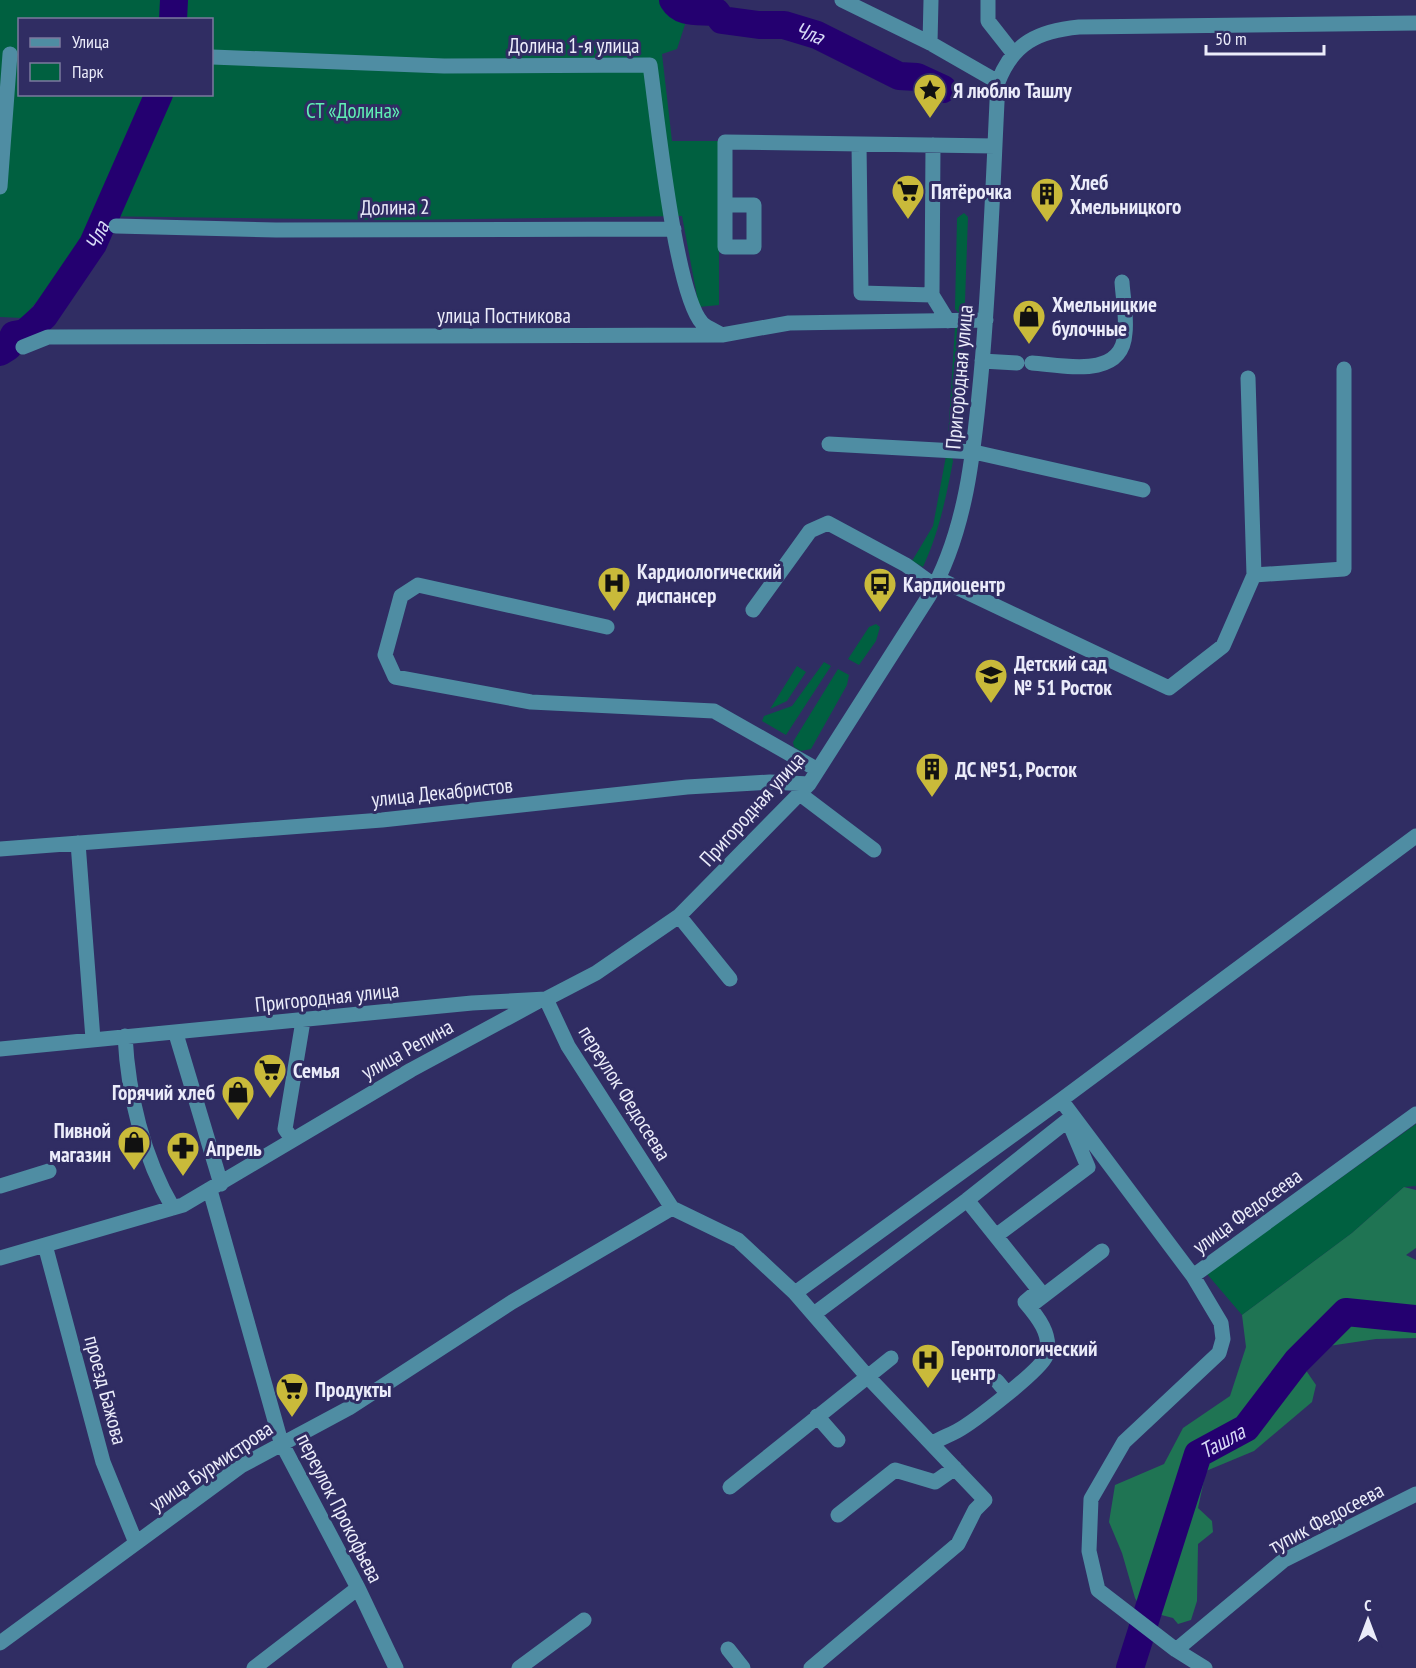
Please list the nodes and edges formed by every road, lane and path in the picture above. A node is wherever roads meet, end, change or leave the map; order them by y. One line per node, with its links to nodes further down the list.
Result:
1 (842, 0): 4 (street)
2 (931, 0): 6 (street)
3 (988, 0): 8 (street)
4 (863, 5): 6 (street)
5 (1416, 24): 8 (street, Пригородная улица)
6 (930, 43): 10 (street)
7 (10, 54): 14 (street)
8 (1014, 54): 10 (street, Пригородная улица)
9 (213, 57): 17 (street, Долина 1-я улица)
10 (998, 82): 13 (street, Пригородная улица)
11 (859, 144): 12 (street); 15 (street); 19 (street)
12 (933, 145): 13 (street); 19 (street)
13 (994, 146): 20 (street, Пригородная улица)
14 (0, 187)
15 (726, 205)
16 (116, 226): 17 (street, Долина 2)
17 (674, 229): 22 (street, Долина 1-я улица)
18 (1122, 282): 26 (street)
19 (932, 295): 21 (street)
20 (986, 320): 21 (street, улица Постникова); 24 (street, Пригородная улица)
21 (948, 321): 22 (street, улица Постникова)
22 (722, 335): 23 (street, улица Постникова)
23 (23, 347)
24 (982, 361): 25 (street); 30 (street, Пригородная улица)
25 (1017, 363)
26 (1032, 363)
27 (1344, 369): 32 (street)
28 (1248, 378): 32 (street)
29 (829, 444): 30 (street)
30 (974, 452): 31 (street); 33 (street, Пригородная улица)
31 (1143, 490)
32 (1254, 575): 33 (street)
33 (937, 582): 34 (street); 36 (street, Пригородная улица)
34 (753, 610)
35 (607, 627): 36 (street)
36 (818, 770): 37 (street, Пригородная улица)
37 (804, 789): 39 (street, улица Декабристов); 41 (street); 42 (street, Пригородная улица)
38 (1416, 836): 50 (street)
39 (78, 843): 40 (street, улица Декабристов); 48 (street)
40 (0, 849)
41 (874, 849)
42 (679, 916): 43 (street); 44 (street, Пригородная улица)
43 (730, 979)
44 (542, 1000): 45 (street, Пригородная улица); 52 (street, улица Репина); 58 (street, переулок Федосеева)
45 (303, 1022): 46 (street, Пригородная улица); 52 (street)
46 (176, 1034): 47 (street, Пригородная улица); 55 (street, переулок Прокофьева)
47 (125, 1036): 48 (street, Пригородная улица); 57 (street)
48 (93, 1039): 49 (street, Пригородная улица)
49 (0, 1049)
50 (1061, 1100): 63 (street, улица Федосеева); 64 (street)
51 (1416, 1114): 63 (street, улица Федосеева)
52 (291, 1139): 55 (street, улица Репина)
53 (49, 1171): 54 (street)
54 (0, 1186)
55 (215, 1187): 57 (street, улица Репина); 73 (street, переулок Прокофьева)
56 (967, 1200): 59 (street); 59 (street); 66 (street)
57 (173, 1208): 60 (street, улица Репина)
58 (672, 1208): 64 (street); 73 (street, улица Бурмистрова)
59 (997, 1235): 65 (street)
60 (45, 1245): 62 (street, улица Репина); 79 (street, проезд Бажова)
61 (1102, 1251): 65 (street)
62 (0, 1258)
63 (1193, 1276): 84 (street)
64 (795, 1293): 66 (street)
65 (1029, 1307): 70 (street)
66 (814, 1314): 68 (street)
67 (891, 1358): 68 (street)
68 (867, 1376): 71 (street); 74 (street)
69 (997, 1381): 70 (street)
70 (1007, 1393): 74 (street)
71 (817, 1416): 72 (street); 76 (street)
72 (838, 1440)
73 (281, 1442): 79 (street, улица Бурмистрова); 80 (street, переулок Прокофьева)
74 (932, 1444): 75 (street)
75 (955, 1468): 78 (street); 89 (street)
76 (730, 1487)
77 (1416, 1494): 84 (street, тупик Федосеева)
78 (838, 1515)
79 (136, 1543): 82 (street, улица Бурмистрова)
80 (358, 1588): 85 (street); 86 (street, переулок Прокофьева)
81 (584, 1620): 87 (street)
82 (0, 1643)
83 (729, 1649): 88 (street)
84 (1176, 1650): 90 (street)
85 (254, 1668)
86 (396, 1668)
87 (519, 1668)
88 (743, 1668)
89 (811, 1668)
90 (1205, 1668)

